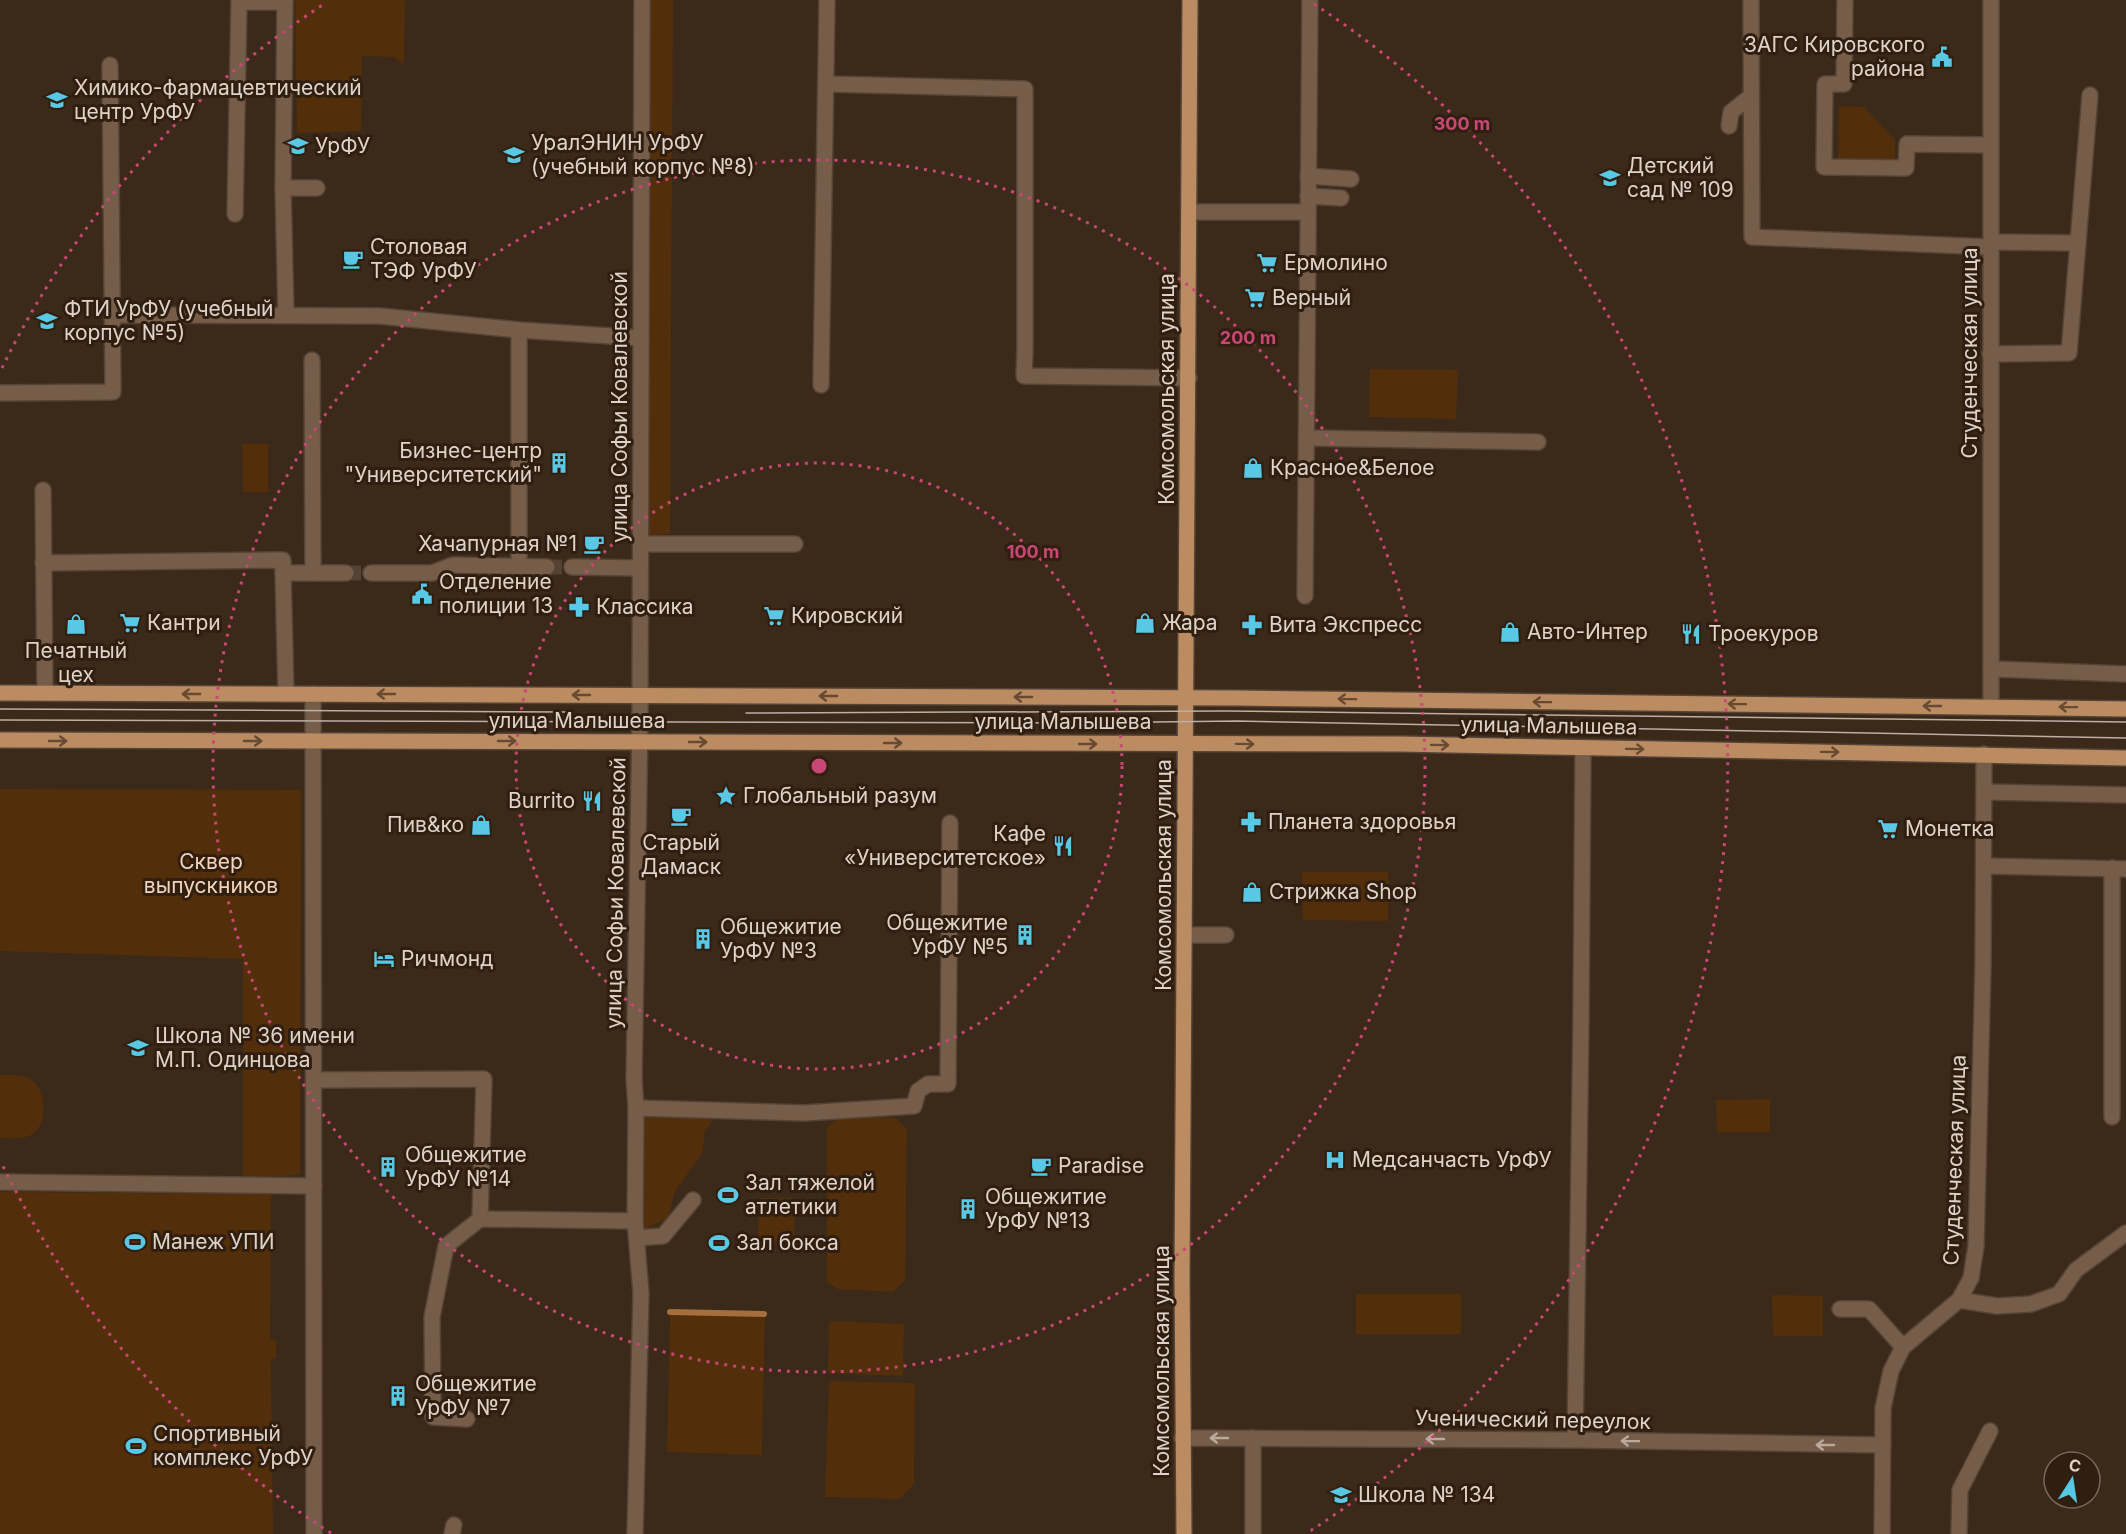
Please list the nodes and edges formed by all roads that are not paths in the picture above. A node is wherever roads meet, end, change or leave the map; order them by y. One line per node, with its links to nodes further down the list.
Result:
1 (642, 0): 29 (street, улица Софьи Ковалевской)
2 (827, 0): 10 (street)
3 (1190, 0): 21 (main road, Комсомольская улица)
4 (1310, 0): 15 (street)
5 (1751, 0): 12 (street)
6 (1845, 0): 14 (street)
7 (1990, 0): 14 (street, Студенческая улица)
8 (285, 1): 17 (street); 23 (street)
9 (110, 65): 26 (street)
10 (827, 84): 32 (street); 33 (street)
11 (2090, 94): 24 (street)
12 (1751, 96): 13 (street); 25 (street)
13 (1729, 126)
14 (1991, 145): 25 (street, Студенческая улица)
15 (1308, 176): 16 (street); 19 (street)
16 (1351, 179)
17 (284, 188): 18 (street); 27 (street)
18 (316, 188)
19 (1308, 196): 20 (street); 22 (street)
20 (1341, 198)
21 (1190, 212): 22 (street); 32 (main road, Комсомольская улица)
22 (1308, 212): 35 (street)
23 (235, 214)
24 (2078, 243): 25 (street); 30 (street)
25 (1991, 245): 30 (street, Студенческая улица)
26 (112, 315): 27 (street); 34 (street)
27 (286, 315): 28 (street)
28 (519, 330): 29 (street); 41 (street)
29 (641, 338): 38 (street, улица Софьи Ковалевской)
30 (1990, 354): 50 (street, Студенческая улица)
31 (312, 360): 46 (street)
32 (1189, 378): 57 (main road, Комсомольская улица)
33 (821, 385)
34 (0, 393)
35 (1306, 438): 36 (street); 49 (street)
36 (1538, 442)
37 (42, 490): 40 (street)
38 (641, 544): 39 (street); 44 (street, улица Софьи Ковалевской)
39 (795, 544)
40 (44, 563): 45 (street); 53 (street)
41 (519, 566): 42 (street); 48 (street)
42 (547, 567)
43 (572, 567): 44 (street)
44 (640, 568): 56 (street, улица Софьи Ковалевской)
45 (283, 573): 46 (street); 54 (street)
46 (313, 573): 47 (street)
47 (346, 573)
48 (371, 573)
49 (1305, 596)
50 (1991, 669): 51 (street); 58 (street, Студенческая улица)
51 (2126, 674)
52 (0, 693): 53 (main road, улица Малышева)
53 (45, 693): 54 (main road, улица Малышева, one-way to 53)
54 (286, 694): 55 (main road, улица Малышева)
55 (313, 694): 56 (main road, улица Малышева, one-way to 55); 62 (street)
56 (640, 696): 57 (main road, улица Малышева, one-way to 56); 61 (street, улица Софьи Ковалевской)
57 (1186, 698): 58 (main road, улица Малышева, one-way to 57); 63 (main road, Комсомольская улица)
58 (1991, 707): 59 (main road, улица Малышева, one-way to 58)
59 (2126, 709)
60 (0, 740): 62 (main road, улица Малышева, one-way to 62)
61 (639, 741): 62 (main road, улица Малышева, one-way to 61); 63 (main road, улица Малышева, one-way to 63); 75 (street, улица Софьи Ковалевской)
62 (313, 742): 74 (street)
63 (1186, 743): 64 (main road, улица Малышева, one-way to 64); 72 (main road, Комсомольская улица)
64 (1583, 748): 65 (main road, улица Малышева, one-way to 65); 91 (street)
65 (1984, 754): 66 (main road, улица Малышева); 67 (street, Студенческая улица)
66 (2126, 758)
67 (1984, 792): 68 (street); 70 (street, Студенческая улица)
68 (2126, 795)
69 (951, 823): 75 (street)
70 (1984, 866): 71 (street); 84 (street, Студенческая улица)
71 (2119, 868): 76 (street)
72 (1185, 935): 73 (street); 89 (main road, Комсомольская улица)
73 (1226, 935)
74 (314, 1080): 78 (street); 80 (street)
75 (636, 1108): 81 (street, улица Софьи Ковалевской)
76 (2112, 1117)
77 (0, 1182): 78 (street)
78 (314, 1186): 93 (street)
79 (693, 1200): 83 (street)
80 (480, 1219): 81 (street); 87 (street)
81 (635, 1221): 83 (street, улица Софьи Ковалевской)
82 (2126, 1233): 84 (street)
83 (637, 1238): 94 (street, улица Софьи Ковалевской)
84 (1959, 1300): 86 (street, Студенческая улица)
85 (1840, 1309): 86 (street)
86 (1903, 1347): 92 (street, Студенческая улица)
87 (467, 1419)
88 (1990, 1431): 98 (street)
89 (1182, 1438): 90 (street, Ученический переулок, one-way to 89); 95 (main road, Комсомольская улица)
90 (1253, 1438): 91 (street, Ученический переулок, one-way to 90); 96 (street)
91 (1575, 1440): 92 (street, Ученический переулок, one-way to 91)
92 (1883, 1445): 97 (street, Студенческая улица)
93 (314, 1534)
94 (635, 1534)
95 (1184, 1534)
96 (1253, 1534)
97 (1882, 1534)
98 (1959, 1534)

